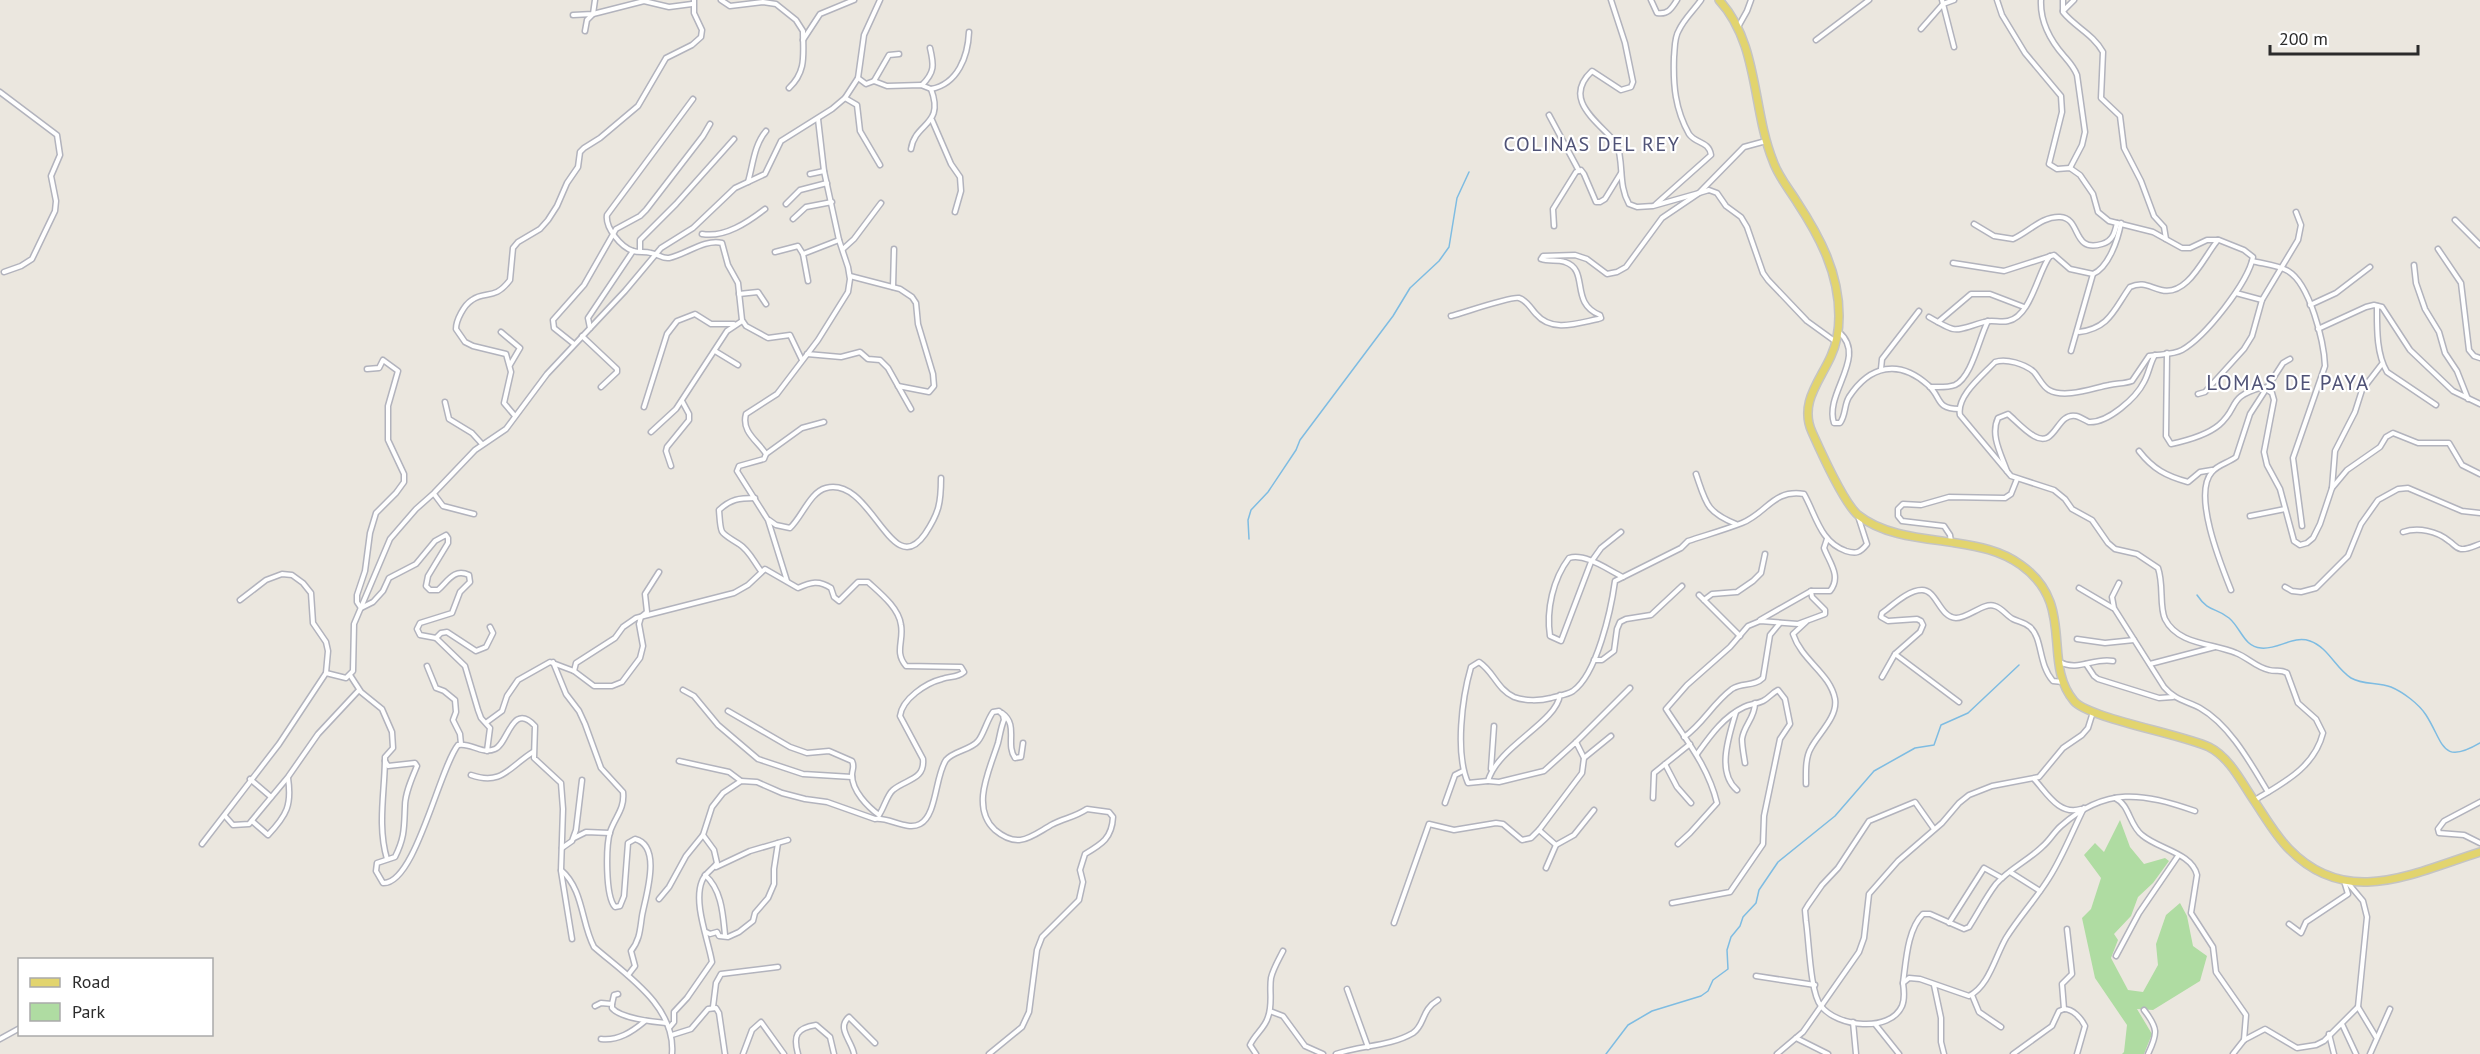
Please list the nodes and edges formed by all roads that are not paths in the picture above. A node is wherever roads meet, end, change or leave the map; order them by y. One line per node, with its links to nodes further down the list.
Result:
1 (595, 0): 20 (street)
2 (721, 0): 26 (street)
3 (854, 0): 26 (street)
4 (880, 0): 31 (street)
5 (1611, 0): 51 (street)
6 (1651, 0): 7 (street)
7 (1677, 0)
8 (1701, 0): 59 (street)
9 (1719, 0): 22 (main road)
10 (1751, 0): 22 (street)
11 (1869, 0): 27 (street)
12 (1954, 0): 18 (street)
13 (1997, 0): 48 (street)
14 (2041, 0): 48 (street)
15 (2063, 0): 19 (street)
16 (2074, 0): 19 (street)
17 (693, 2): 20 (street); 125 (street)
18 (1943, 2): 23 (street); 28 (street)
19 (2062, 12): 70 (street)
20 (593, 14): 21 (street); 24 (street)
21 (573, 15)
22 (1737, 28): 45 (main road)
23 (1921, 29)
24 (585, 31)
25 (969, 32): 35 (street)
26 (803, 40): 34 (street)
27 (1816, 40)
28 (1954, 47)
29 (930, 48): 33 (street)
30 (899, 54): 32 (street)
31 (858, 78): 32 (street); 37 (street)
32 (874, 81): 33 (street)
33 (921, 85): 35 (street)
34 (789, 88)
35 (932, 89): 41 (street)
36 (0, 92): 88 (street)
37 (845, 98): 40 (street); 47 (street)
38 (693, 99): 68 (street)
39 (1549, 115): 50 (street)
40 (818, 119): 49 (street); 53 (street)
41 (932, 120): 46 (street); 61 (street)
42 (710, 124): 68 (street)
43 (766, 131): 53 (street)
44 (734, 140): 78 (street)
45 (1766, 141): 55 (street); 109 (main road)
46 (911, 149)
47 (880, 165)
48 (2070, 168): 65 (street)
49 (824, 171): 52 (street); 54 (street)
50 (1579, 171): 51 (street); 67 (street)
51 (1621, 172): 59 (street)
52 (810, 174)
53 (747, 182): 80 (street)
54 (827, 183): 56 (street); 58 (street)
55 (1699, 193): 59 (street); 101 (street); 113 (street)
56 (832, 202): 63 (street); 71 (street)
57 (881, 203): 74 (street)
58 (786, 204)
59 (1653, 206)
60 (765, 209): 69 (street)
61 (955, 212)
62 (2296, 212): 87 (street)
63 (793, 219)
64 (2455, 220): 73 (street)
65 (2119, 223): 66 (street); 70 (street); 89 (street)
66 (1974, 224)
67 (1554, 226)
68 (613, 233): 77 (street); 114 (street)
69 (702, 234)
70 (2166, 238): 72 (street)
71 (839, 240): 74 (street); 81 (street)
72 (2219, 240): 83 (street); 111 (street)
73 (2480, 245)
74 (843, 249): 90 (street)
75 (894, 249): 92 (street)
76 (2438, 249): 120 (street)
77 (633, 251): 78 (street); 107 (street)
78 (640, 251): 80 (street)
79 (775, 252): 81 (street)
80 (656, 254): 94 (street); 107 (street)
81 (803, 254): 91 (street)
82 (2054, 255): 84 (street); 89 (street); 99 (street)
83 (2252, 261): 87 (street); 93 (street)
84 (1953, 263)
85 (2414, 265): 134 (street)
86 (2370, 267): 97 (street)
87 (2281, 268): 95 (street); 97 (street)
88 (3, 272)
89 (2093, 274): 111 (street)
90 (850, 276): 92 (street); 118 (street)
91 (808, 281)
92 (893, 287): 128 (street)
93 (2236, 292): 95 (street); 117 (street)
94 (739, 294): 96 (street); 104 (street)
95 (2262, 300): 132 (street)
96 (766, 304)
97 (2310, 305): 108 (street)
98 (2378, 306): 108 (street); 123 (street); 134 (street)
99 (2024, 307): 103 (street); 105 (street)
100 (1919, 310): 127 (street)
101 (1451, 316)
102 (1929, 317): 105 (street)
103 (1988, 320): 105 (street); 130 (street)
104 (742, 321): 106 (street); 122 (street)
105 (1938, 322)
106 (734, 324): 115 (street); 138 (street)
107 (590, 328): 112 (street)
108 (2318, 329): 164 (street)
109 (1838, 331): 113 (main road); 127 (street)
110 (501, 332): 125 (street)
111 (2079, 332): 116 (street)
112 (582, 336): 114 (street); 129 (street)
113 (1836, 342): 160 (main road)
114 (574, 344): 141 (street)
115 (715, 351): 124 (street); 133 (street)
116 (2071, 351)
117 (2167, 353): 119 (street); 131 (street)
118 (807, 354): 122 (street); 128 (street)
119 (2156, 354): 139 (street); 150 (street)
120 (2480, 358)
121 (2290, 359): 131 (street)
122 (802, 360): 146 (street)
123 (2382, 364): 137 (street); 154 (street)
124 (738, 365)
125 (510, 366): 141 (street)
126 (367, 369): 185 (street)
127 (1881, 369): 130 (street)
128 (898, 386): 140 (street)
129 (601, 387)
130 (1930, 387): 139 (street)
131 (2267, 390): 148 (street); 157 (street)
132 (2198, 394)
133 (681, 400): 143 (street); 147 (street)
134 (2468, 400): 136 (street)
135 (445, 402): 144 (street)
136 (2480, 404)
137 (2436, 405)
138 (644, 407)
139 (1959, 408): 150 (street)
140 (911, 409)
141 (515, 416): 144 (street)
142 (824, 422): 146 (street)
143 (651, 432)
144 (482, 444): 155 (street)
145 (2139, 451): 148 (street)
146 (766, 454): 156 (street)
147 (671, 466)
148 (2213, 470): 180 (street)
149 (1696, 474): 163 (street)
150 (2008, 474): 153 (street)
151 (2480, 474): 154 (street)
152 (940, 478): 162 (street)
153 (2018, 478): 168 (street); 196 (street)
154 (2332, 488): 157 (street)
155 (433, 495): 159 (street); 185 (street)
156 (755, 498): 162 (street); 172 (street)
157 (2285, 509): 161 (street)
158 (2480, 513): 178 (street)
159 (474, 514)
160 (1857, 515): 167 (street); 168 (main road)
161 (2250, 516)
162 (768, 520): 175 (street)
163 (1737, 525): 167 (street); 174 (street)
164 (2302, 526)
165 (2403, 531): 169 (street)
166 (1621, 532): 171 (street)
167 (1827, 540): 181 (street)
168 (1951, 542): 201 (main road)
169 (2480, 544)
170 (1765, 554): 184 (street)
171 (1591, 562): 171 (street); 174 (street)
172 (761, 571): 175 (street); 187 (street)
173 (659, 572): 187 (street)
174 (1623, 577): 198 (street)
175 (787, 582): 261 (street)
176 (2118, 583): 186 (street)
177 (1682, 586): 198 (street)
178 (2284, 587)
179 (2079, 588): 186 (street)
180 (2231, 590)
181 (1811, 591): 188 (street); 189 (street)
182 (1700, 595): 184 (street)
183 (240, 600): 206 (street)
184 (1704, 600): 192 (street)
185 (361, 608): 193 (street); 207 (street)
186 (2114, 608): 195 (street)
187 (640, 617): 205 (street); 205 (street)
188 (1760, 621): 190 (street); 192 (street)
189 (1807, 621): 190 (street); 247 (street)
190 (1780, 624): 224 (street)
191 (490, 627): 193 (street)
192 (1740, 636): 224 (street)
193 (436, 638): 221 (street)
194 (2077, 639): 195 (street)
195 (2134, 640): 203 (street)
196 (2215, 647): 203 (street); 249 (street)
197 (1895, 654): 208 (street); 209 (street); 215 (street)
198 (1594, 660): 213 (street)
199 (2113, 661): 202 (street)
200 (553, 662): 205 (street); 221 (street); 265 (street)
201 (2059, 662): 202 (street); 209 (main road)
202 (2086, 664): 214 (street)
203 (2150, 664): 214 (street)
204 (427, 666): 227 (street)
205 (574, 671)
206 (326, 673): 207 (street); 242 (street)
207 (351, 675): 211 (street)
208 (1882, 677)
209 (2064, 682): 220 (main road)
210 (1630, 688): 225 (street)
211 (359, 690): 233 (street); 240 (street)
212 (683, 690): 241 (street)
213 (1560, 695): 237 (street); 238 (street)
214 (2174, 697): 249 (street)
215 (1959, 702)
216 (1755, 703): 219 (street); 235 (street); 287 (street)
217 (728, 711): 241 (street)
218 (999, 711): 226 (street); 261 (street); 340 (street)
219 (1736, 711): 231 (street); 248 (street)
220 (2093, 712): 243 (street); 253 (main road)
221 (487, 722): 229 (street)
222 (1494, 726): 237 (street)
223 (1611, 736): 232 (street)
224 (1684, 736): 228 (street)
225 (1576, 742): 232 (street); 246 (street)
226 (1023, 743)
227 (461, 744): 229 (street); 277 (street)
228 (1690, 744): 231 (street); 236 (street)
229 (487, 751): 230 (street)
230 (533, 753): 239 (street); 274 (street)
231 (1697, 754): 272 (street)
232 (1584, 758): 264 (street)
233 (385, 761): 277 (street); 277 (street)
234 (679, 761): 245 (street)
235 (1745, 763)
236 (1665, 764): 251 (street); 256 (street)
237 (1491, 770): 246 (street)
238 (1463, 771): 246 (street); 255 (street)
239 (471, 774)
240 (288, 777): 250 (street); 262 (street)
241 (852, 777): 261 (street)
242 (250, 779): 250 (street); 260 (street)
243 (2034, 779): 257 (street); 263 (street)
244 (582, 780): 268 (street)
245 (741, 781): 261 (street); 266 (street)
246 (1488, 781)
247 (1806, 784)
248 (1737, 790)
249 (2268, 792): 253 (street)
250 (271, 797): 262 (street)
251 (1653, 798)
252 (2114, 798): 257 (street); 259 (street); 276 (street)
253 (2254, 801): 284 (main road)
254 (2480, 802): 270 (street)
255 (1445, 803)
256 (1691, 803)
257 (2084, 808): 281 (street); 285 (street)
258 (1594, 810): 273 (street)
259 (2195, 811)
260 (225, 816): 262 (street); 271 (street)
261 (880, 816)
262 (252, 821)
263 (1934, 829): 302 (street); 309 (street)
264 (1539, 830): 273 (street); 288 (street)
265 (610, 833): 268 (street); 298 (street)
266 (703, 835): 278 (street); 286 (street)
267 (788, 840): 269 (street)
268 (572, 841): 274 (street)
269 (778, 843): 278 (street); 293 (street)
270 (2480, 843)
271 (202, 844)
272 (1678, 844)
273 (1556, 845): 279 (street)
274 (562, 848): 280 (street)
275 (2480, 852): 284 (main road)
276 (2178, 856): 296 (street); 329 (street)
277 (387, 859)
278 (712, 868): 282 (street)
279 (1546, 868)
280 (561, 870): 294 (street); 298 (street)
281 (2010, 872): 283 (street); 285 (street)
282 (705, 875): 292 (street); 293 (street)
283 (2002, 878): 289 (street); 289 (street)
284 (2346, 882): 290 (street); 311 (street)
285 (2040, 891): 305 (street)
286 (659, 899)
287 (1672, 903)
288 (1394, 922)
289 (1949, 923): 300 (street)
290 (2289, 924)
291 (2067, 929): 312 (street)
292 (705, 932): 293 (street); 320 (street)
293 (725, 935)
294 (572, 939)
295 (1283, 951): 314 (street)
296 (2116, 956)
297 (778, 967): 310 (street)
298 (628, 975): 320 (street)
299 (1756, 976): 302 (street)
300 (1903, 983): 301 (street); 318 (street)
301 (1934, 985): 305 (street); 348 (street)
302 (1815, 986): 309 (street)
303 (1347, 989): 331 (street)
304 (618, 994): 307 (street)
305 (1972, 994): 321 (street)
306 (1438, 1000): 331 (street)
307 (612, 1004): 308 (street); 316 (street)
308 (595, 1006)
309 (1820, 1006): 317 (street); 325 (street)
310 (713, 1007): 324 (street); 334 (street)
311 (2358, 1007): 319 (street); 326 (street)
312 (2064, 1009): 349 (street); 350 (street)
313 (2390, 1010): 326 (street)
314 (1270, 1011): 341 (street); 342 (street)
315 (2144, 1011): 351 (street)
316 (645, 1021): 320 (street); 328 (street)
317 (1853, 1022): 318 (street); 346 (street)
318 (1875, 1023): 347 (street)
319 (2342, 1024): 323 (street); 355 (street)
320 (668, 1025): 324 (street)
321 (2001, 1027)
322 (18, 1029): 327 (street)
323 (2329, 1034): 332 (street); 354 (street)
324 (672, 1035): 333 (street)
325 (1796, 1038): 344 (street); 345 (street)
326 (2377, 1038): 356 (street)
327 (0, 1039)
328 (601, 1039)
329 (2244, 1040): 332 (street); 352 (street)
330 (875, 1043): 339 (street)
331 (1368, 1047): 343 (street)
332 (2297, 1048): 353 (street)
333 (672, 1054)
334 (725, 1054)
335 (743, 1054): 336 (street)
336 (784, 1054)
337 (798, 1054): 338 (street)
338 (834, 1054)
339 (854, 1054)
340 (989, 1054)
341 (1256, 1054)
342 (1323, 1054)
343 (1336, 1054)
344 (1777, 1054)
345 (1828, 1054)
346 (1856, 1054)
347 (1899, 1054)
348 (1944, 1054)
349 (2013, 1054)
350 (2077, 1054)
351 (2148, 1054)
352 (2233, 1054)
353 (2297, 1054)
354 (2334, 1054)
355 (2356, 1054)
356 (2370, 1054)

